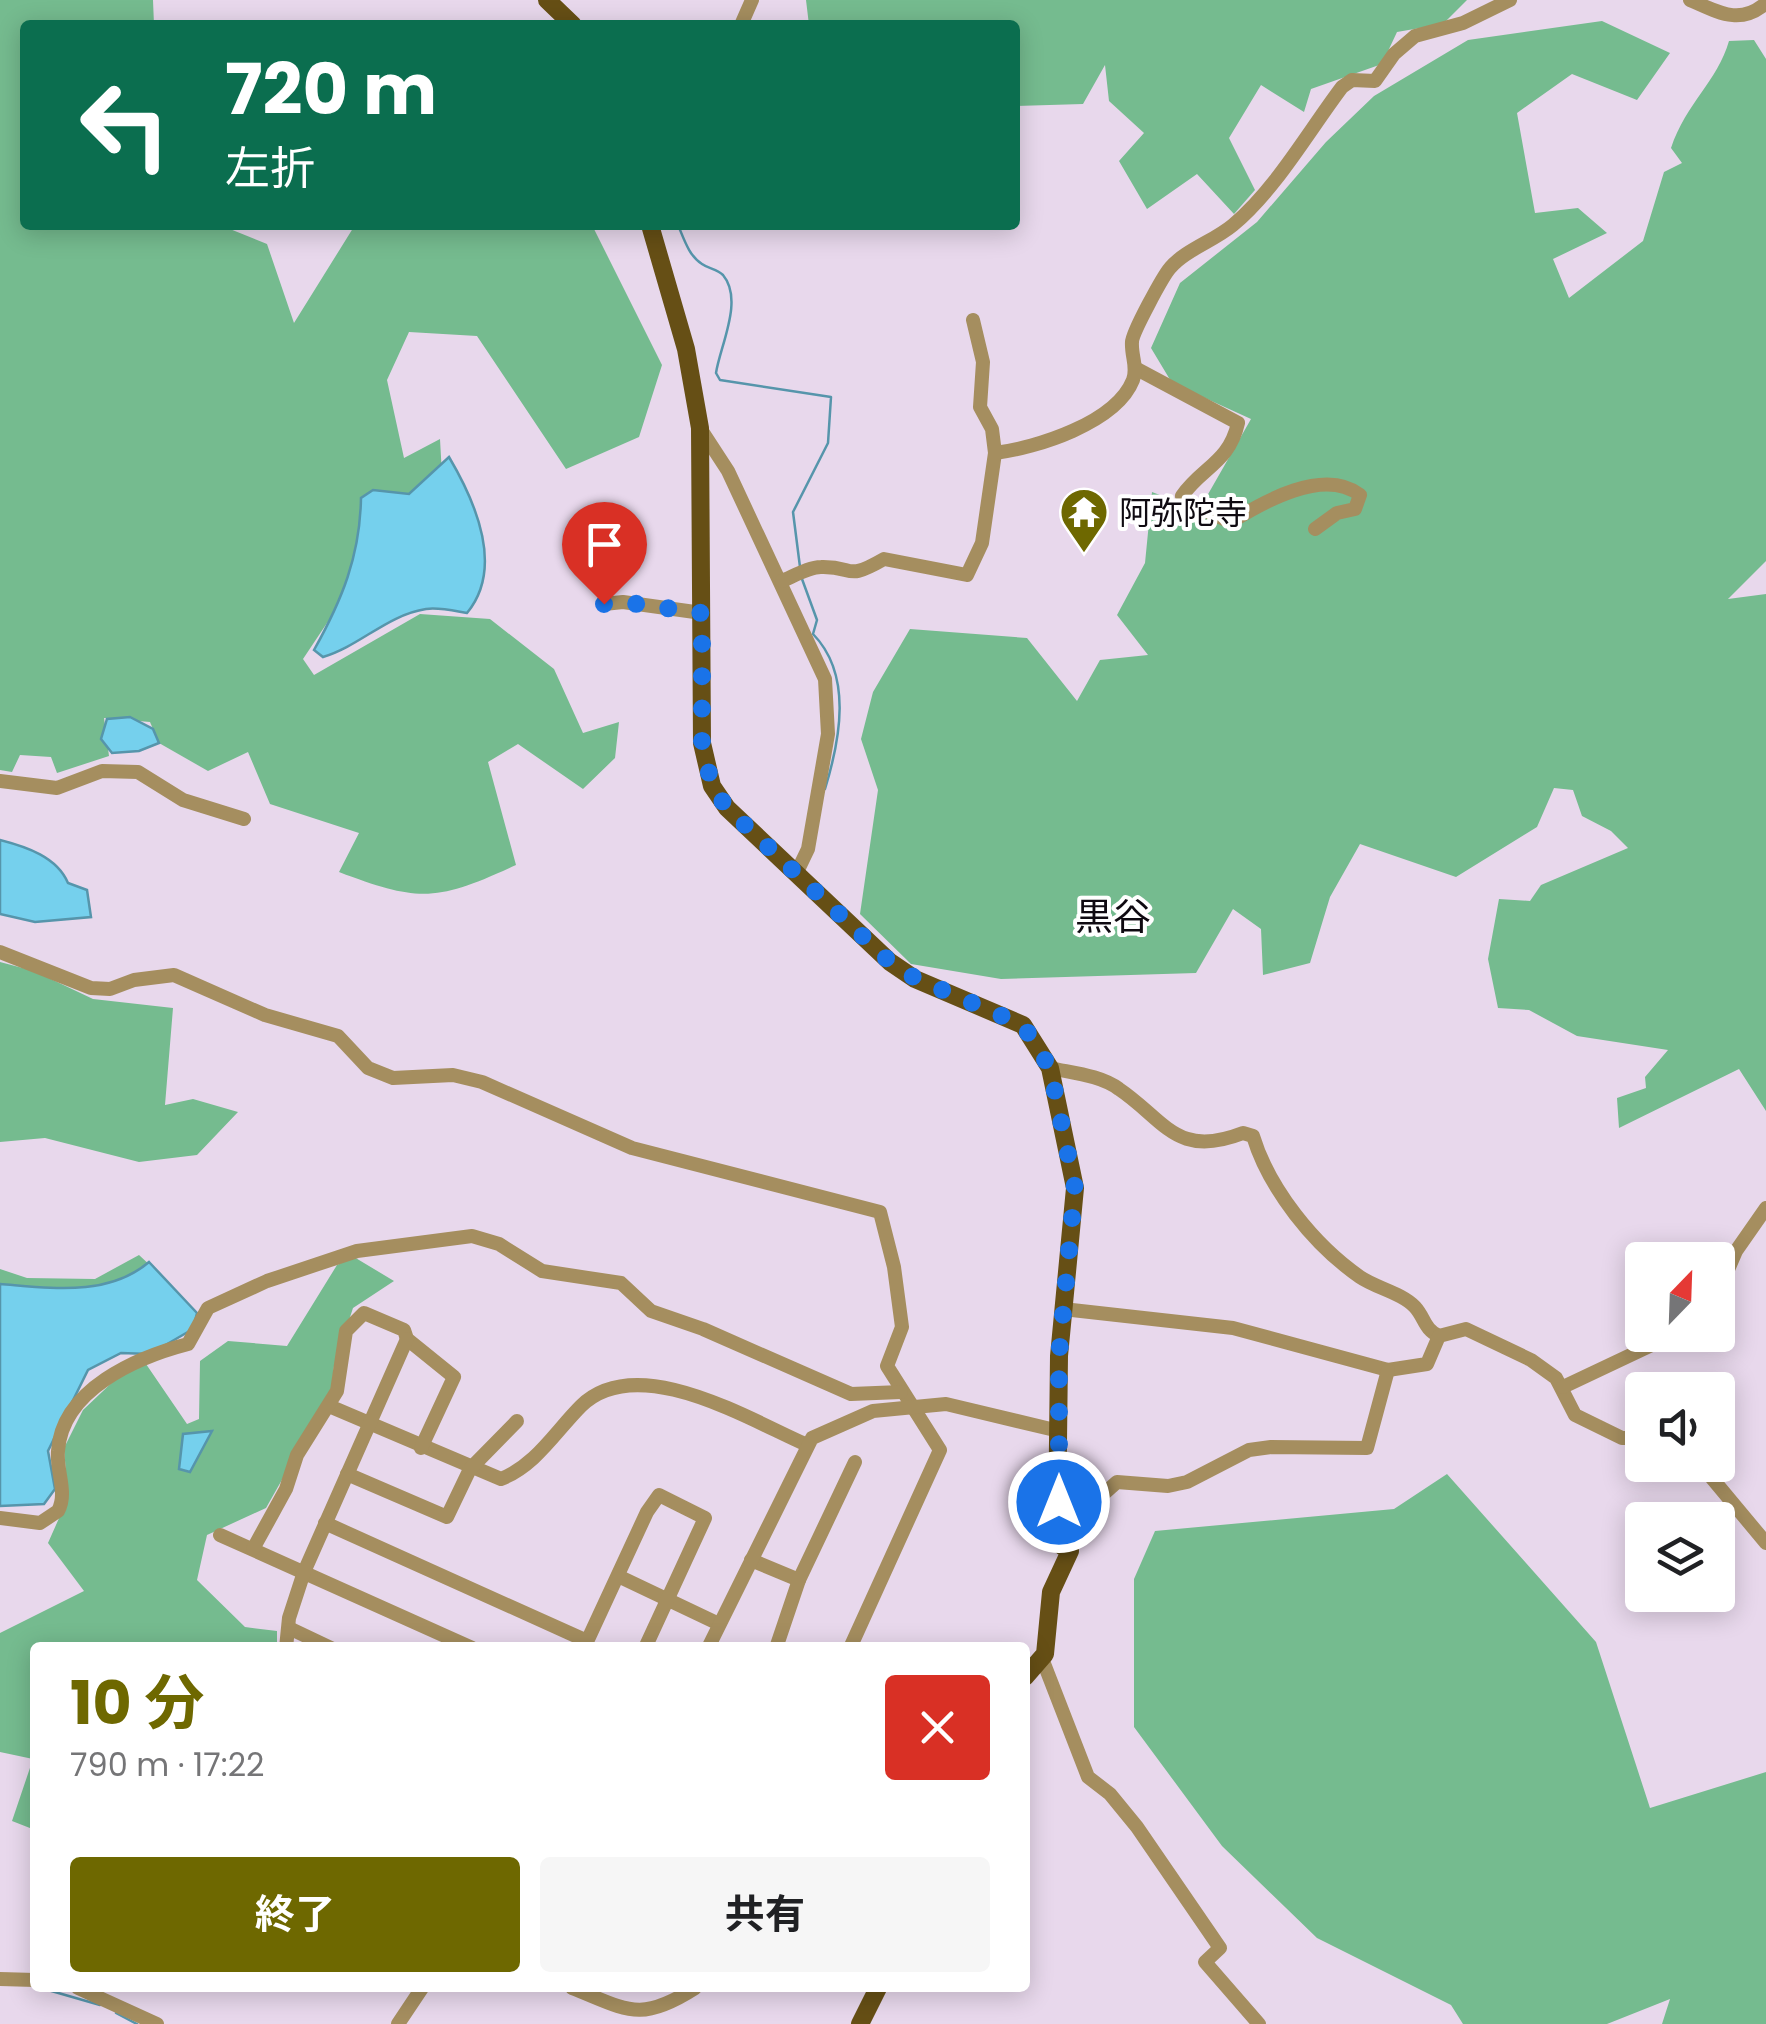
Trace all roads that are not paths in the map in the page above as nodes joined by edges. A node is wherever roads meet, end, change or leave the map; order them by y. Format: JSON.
{"nodes":[{"id":1,"x":546,"y":0,"type":"edge"},
{"id":2,"x":1510,"y":0,"type":"edge"},
{"id":3,"x":1690,"y":0,"type":"edge"},
{"id":4,"x":1766,"y":3,"type":"edge"},
{"id":5,"x":568,"y":20,"type":"edge"},
{"id":6,"x":651,"y":230,"type":"edge"},
{"id":7,"x":972,"y":320,"type":"dead end"},
{"id":8,"x":1135,"y":368,"type":"junction"},
{"id":9,"x":700,"y":428,"type":"junction"},
{"id":10,"x":996,"y":453,"type":"junction"},
{"id":11,"x":1316,"y":529,"type":"dead end"},
{"id":12,"x":782,"y":580,"type":"junction"},
{"id":13,"x":604,"y":604,"type":"dead end"},
{"id":14,"x":702,"y":613,"type":"junction"},
{"id":15,"x":0,"y":781,"type":"edge"},
{"id":16,"x":244,"y":819,"type":"dead end"},
{"id":17,"x":796,"y":874,"type":"junction"},
{"id":18,"x":0,"y":952,"type":"edge"},
{"id":19,"x":1050,"y":1068,"type":"junction"},
{"id":20,"x":1766,"y":1208,"type":"edge"},
{"id":21,"x":1735,"y":1254,"type":"edge"},
{"id":22,"x":1063,"y":1310,"type":"junction"},
{"id":23,"x":1440,"y":1336,"type":"junction"},
{"id":24,"x":408,"y":1339,"type":"junction"},
{"id":25,"x":1637,"y":1352,"type":"edge"},
{"id":26,"x":1388,"y":1370,"type":"junction"},
{"id":27,"x":1563,"y":1387,"type":"junction"},
{"id":28,"x":901,"y":1392,"type":"junction"},
{"id":29,"x":329,"y":1406,"type":"junction"},
{"id":30,"x":915,"y":1408,"type":"junction"},
{"id":31,"x":517,"y":1420,"type":"dead end"},
{"id":32,"x":369,"y":1424,"type":"junction"},
{"id":33,"x":1059,"y":1431,"type":"junction"},
{"id":34,"x":1625,"y":1438,"type":"edge"},
{"id":35,"x":806,"y":1444,"type":"junction"},
{"id":36,"x":421,"y":1448,"type":"junction"},
{"id":37,"x":855,"y":1462,"type":"dead end"},
{"id":38,"x":470,"y":1469,"type":"junction"},
{"id":39,"x":347,"y":1474,"type":"junction"},
{"id":40,"x":1715,"y":1482,"type":"edge"},
{"id":41,"x":0,"y":1518,"type":"edge"},
{"id":42,"x":325,"y":1524,"type":"junction"},
{"id":43,"x":220,"y":1535,"type":"dead end"},
{"id":44,"x":1766,"y":1543,"type":"edge"},
{"id":45,"x":253,"y":1550,"type":"junction"},
{"id":46,"x":1070,"y":1550,"type":"junction"},
{"id":47,"x":751,"y":1560,"type":"junction"},
{"id":48,"x":304,"y":1572,"type":"junction"},
{"id":49,"x":618,"y":1576,"type":"junction"},
{"id":50,"x":799,"y":1580,"type":"junction"},
{"id":51,"x":668,"y":1600,"type":"junction"},
{"id":52,"x":719,"y":1624,"type":"junction"},
{"id":53,"x":291,"y":1630,"type":"junction"},
{"id":54,"x":288,"y":1642,"type":"edge"},
{"id":55,"x":318,"y":1642,"type":"edge"},
{"id":56,"x":459,"y":1642,"type":"edge"},
{"id":57,"x":582,"y":1642,"type":"edge"},
{"id":58,"x":587,"y":1642,"type":"edge"},
{"id":59,"x":648,"y":1642,"type":"edge"},
{"id":60,"x":711,"y":1642,"type":"edge"},
{"id":61,"x":778,"y":1642,"type":"edge"},
{"id":62,"x":853,"y":1642,"type":"edge"},
{"id":63,"x":1043,"y":1661,"type":"junction"},
{"id":64,"x":1030,"y":1673,"type":"edge"},
{"id":65,"x":0,"y":1979,"type":"edge"},
{"id":66,"x":30,"y":1980,"type":"edge"},
{"id":67,"x":87,"y":1992,"type":"edge"},
{"id":68,"x":419,"y":1992,"type":"edge"},
{"id":69,"x":580,"y":1992,"type":"edge"},
{"id":70,"x":689,"y":1992,"type":"edge"},
{"id":71,"x":876,"y":1992,"type":"edge"},
{"id":72,"x":156,"y":2024,"type":"edge"},
{"id":73,"x":398,"y":2024,"type":"edge"},
{"id":74,"x":860,"y":2024,"type":"edge"},
{"id":75,"x":1259,"y":2024,"type":"edge"}],
"edges":[{"from":1,"to":5,"type":"main road"},
{"from":2,"to":8,"type":"street"},
{"from":3,"to":4,"type":"street"},
{"from":6,"to":9,"type":"main road"},
{"from":7,"to":10,"type":"street"},
{"from":8,"to":10,"type":"street"},
{"from":8,"to":11,"type":"street"},
{"from":9,"to":12,"type":"street"},
{"from":9,"to":14,"type":"main road"},
{"from":10,"to":12,"type":"street"},
{"from":12,"to":17,"type":"street"},
{"from":13,"to":14,"type":"street"},
{"from":14,"to":17,"type":"main road"},
{"from":15,"to":16,"type":"street"},
{"from":17,"to":19,"type":"main road"},
{"from":18,"to":28,"type":"street"},
{"from":19,"to":22,"type":"main road"},
{"from":19,"to":23,"type":"street"},
{"from":20,"to":21,"type":"street"},
{"from":22,"to":26,"type":"street"},
{"from":22,"to":33,"type":"main road"},
{"from":23,"to":26,"type":"street"},
{"from":23,"to":27,"type":"street"},
{"from":24,"to":29,"type":"street"},
{"from":24,"to":32,"type":"street"},
{"from":24,"to":36,"type":"street"},
{"from":25,"to":27,"type":"street"},
{"from":26,"to":46,"type":"street"},
{"from":27,"to":34,"type":"street"},
{"from":28,"to":30,"type":"street"},
{"from":28,"to":41,"type":"street"},
{"from":29,"to":32,"type":"street"},
{"from":29,"to":45,"type":"street"},
{"from":30,"to":33,"type":"street"},
{"from":30,"to":35,"type":"street"},
{"from":30,"to":62,"type":"street"},
{"from":31,"to":38,"type":"street"},
{"from":32,"to":36,"type":"street"},
{"from":32,"to":39,"type":"street"},
{"from":33,"to":46,"type":"main road"},
{"from":35,"to":38,"type":"street"},
{"from":35,"to":47,"type":"street"},
{"from":36,"to":38,"type":"street"},
{"from":37,"to":50,"type":"street"},
{"from":38,"to":39,"type":"street"},
{"from":39,"to":42,"type":"street"},
{"from":40,"to":44,"type":"street"},
{"from":42,"to":48,"type":"street"},
{"from":42,"to":57,"type":"street"},
{"from":43,"to":45,"type":"street"},
{"from":45,"to":48,"type":"street"},
{"from":46,"to":63,"type":"main road"},
{"from":47,"to":50,"type":"street"},
{"from":47,"to":52,"type":"street"},
{"from":48,"to":53,"type":"street"},
{"from":48,"to":56,"type":"street"},
{"from":49,"to":51,"type":"street"},
{"from":49,"to":51,"type":"street"},
{"from":49,"to":58,"type":"street"},
{"from":50,"to":61,"type":"street"},
{"from":51,"to":52,"type":"street"},
{"from":51,"to":59,"type":"street"},
{"from":52,"to":60,"type":"street"},
{"from":53,"to":54,"type":"street"},
{"from":53,"to":55,"type":"street"},
{"from":63,"to":64,"type":"main road"},
{"from":63,"to":75,"type":"street"},
{"from":65,"to":66,"type":"street"},
{"from":67,"to":72,"type":"street"},
{"from":68,"to":73,"type":"street"},
{"from":69,"to":70,"type":"street"},
{"from":71,"to":74,"type":"main road"}]}
